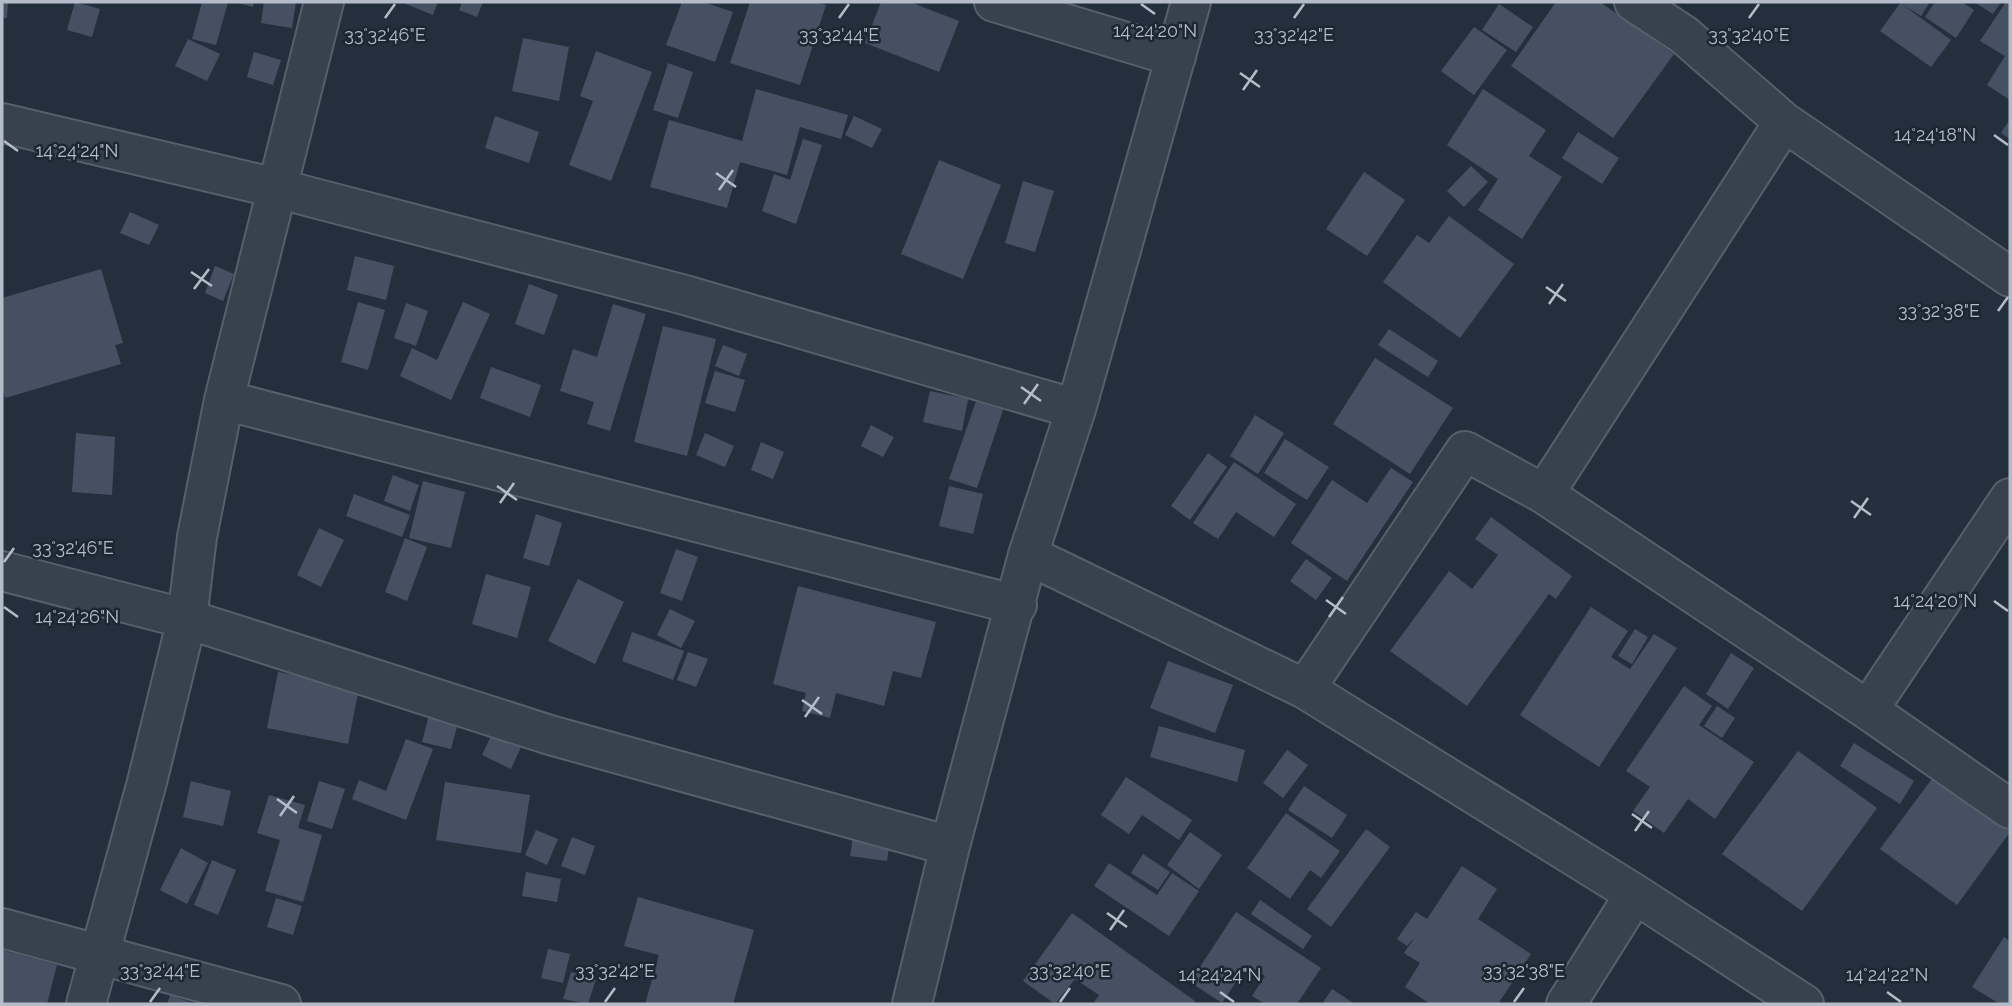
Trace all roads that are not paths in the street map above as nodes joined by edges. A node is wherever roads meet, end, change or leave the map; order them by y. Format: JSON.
{"nodes":[{"id":1,"x":324,"y":2,"type":"edge"},
{"id":2,"x":994,"y":2,"type":"edge"},
{"id":3,"x":1191,"y":2,"type":"edge"},
{"id":4,"x":1634,"y":2,"type":"edge"},
{"id":5,"x":1176,"y":57,"type":"junction"},
{"id":6,"x":1784,"y":122,"type":"junction"},
{"id":7,"x":2,"y":123,"type":"edge"},
{"id":8,"x":276,"y":188,"type":"junction"},
{"id":9,"x":2010,"y":277,"type":"edge"},
{"id":10,"x":225,"y":400,"type":"junction"},
{"id":11,"x":1076,"y":410,"type":"junction"},
{"id":12,"x":1544,"y":494,"type":"junction"},
{"id":13,"x":2010,"y":498,"type":"edge"},
{"id":14,"x":1028,"y":555,"type":"junction"},
{"id":15,"x":2,"y":571,"type":"edge"},
{"id":16,"x":1017,"y":605,"type":"junction"},
{"id":17,"x":187,"y":619,"type":"junction"},
{"id":18,"x":1305,"y":689,"type":"junction"},
{"id":19,"x":1868,"y":709,"type":"junction"},
{"id":20,"x":2010,"y":809,"type":"edge"},
{"id":21,"x":950,"y":846,"type":"junction"},
{"id":22,"x":1634,"y":894,"type":"junction"},
{"id":23,"x":2,"y":928,"type":"edge"},
{"id":24,"x":99,"y":955,"type":"junction"},
{"id":25,"x":86,"y":1004,"type":"edge"},
{"id":26,"x":281,"y":1004,"type":"edge"},
{"id":27,"x":912,"y":1004,"type":"edge"},
{"id":28,"x":1566,"y":1004,"type":"edge"},
{"id":29,"x":1804,"y":1004,"type":"edge"}],
"edges":[{"from":1,"to":8,"type":"street"},
{"from":2,"to":5,"type":"street"},
{"from":3,"to":5,"type":"street"},
{"from":4,"to":6,"type":"street"},
{"from":5,"to":11,"type":"street"},
{"from":6,"to":9,"type":"street"},
{"from":6,"to":12,"type":"street"},
{"from":7,"to":8,"type":"street"},
{"from":8,"to":10,"type":"street"},
{"from":8,"to":11,"type":"street"},
{"from":10,"to":16,"type":"street"},
{"from":10,"to":17,"type":"street"},
{"from":11,"to":14,"type":"street"},
{"from":12,"to":18,"type":"street"},
{"from":12,"to":19,"type":"street"},
{"from":13,"to":19,"type":"street"},
{"from":14,"to":16,"type":"street"},
{"from":14,"to":18,"type":"street"},
{"from":15,"to":17,"type":"street"},
{"from":16,"to":21,"type":"street"},
{"from":17,"to":21,"type":"street"},
{"from":17,"to":24,"type":"street"},
{"from":18,"to":22,"type":"street"},
{"from":19,"to":20,"type":"street"},
{"from":21,"to":27,"type":"street"},
{"from":22,"to":28,"type":"street"},
{"from":22,"to":29,"type":"street"},
{"from":23,"to":24,"type":"street"},
{"from":24,"to":25,"type":"street"},
{"from":24,"to":26,"type":"street"}]}
